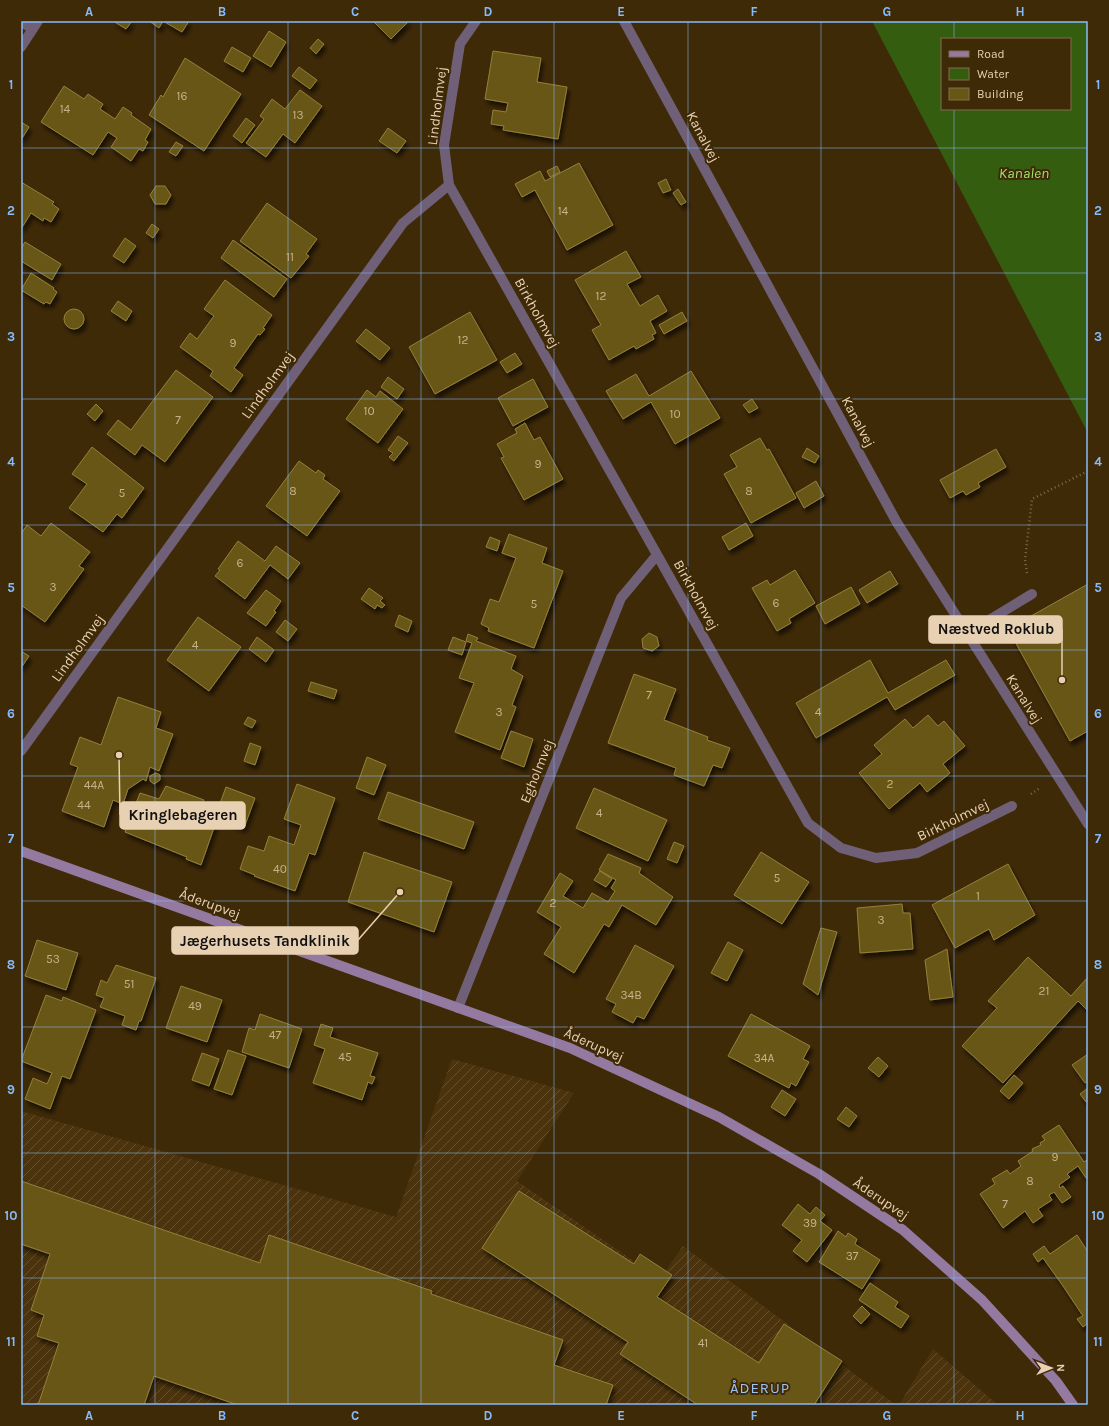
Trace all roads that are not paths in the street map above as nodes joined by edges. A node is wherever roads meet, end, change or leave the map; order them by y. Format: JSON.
{"nodes":[{"id":1,"x":476,"y":21,"type":"edge"},
{"id":2,"x":624,"y":21,"type":"edge"},
{"id":3,"x":21,"y":22,"type":"edge"},
{"id":4,"x":35,"y":25,"type":"edge"},
{"id":5,"x":21,"y":48,"type":"edge"},
{"id":6,"x":449,"y":185,"type":"junction"},
{"id":7,"x":658,"y":555,"type":"junction"},
{"id":8,"x":1032,"y":594,"type":"road end"},
{"id":9,"x":966,"y":634,"type":"junction"},
{"id":10,"x":21,"y":751,"type":"edge"},
{"id":11,"x":1012,"y":806,"type":"road end"},
{"id":12,"x":1088,"y":824,"type":"edge"},
{"id":13,"x":21,"y":851,"type":"edge"},
{"id":14,"x":458,"y":1008,"type":"junction"},
{"id":15,"x":1073,"y":1405,"type":"edge"}],
"edges":[{"from":1,"to":6,"type":"street","name":"Lindholmvej"},
{"from":2,"to":9,"type":"street","name":"Kanalvej"},
{"from":3,"to":4,"type":"street"},
{"from":4,"to":5,"type":"street"},
{"from":6,"to":7,"type":"street","name":"Birkholmvej"},
{"from":6,"to":10,"type":"street","name":"Lindholmvej"},
{"from":7,"to":11,"type":"street","name":"Birkholmvej"},
{"from":7,"to":14,"type":"street","name":"Egholmvej"},
{"from":8,"to":9,"type":"street"},
{"from":9,"to":12,"type":"street","name":"Kanalvej"},
{"from":13,"to":14,"type":"street","name":"Åderupvej"},
{"from":14,"to":15,"type":"street","name":"Åderupvej"}]}
